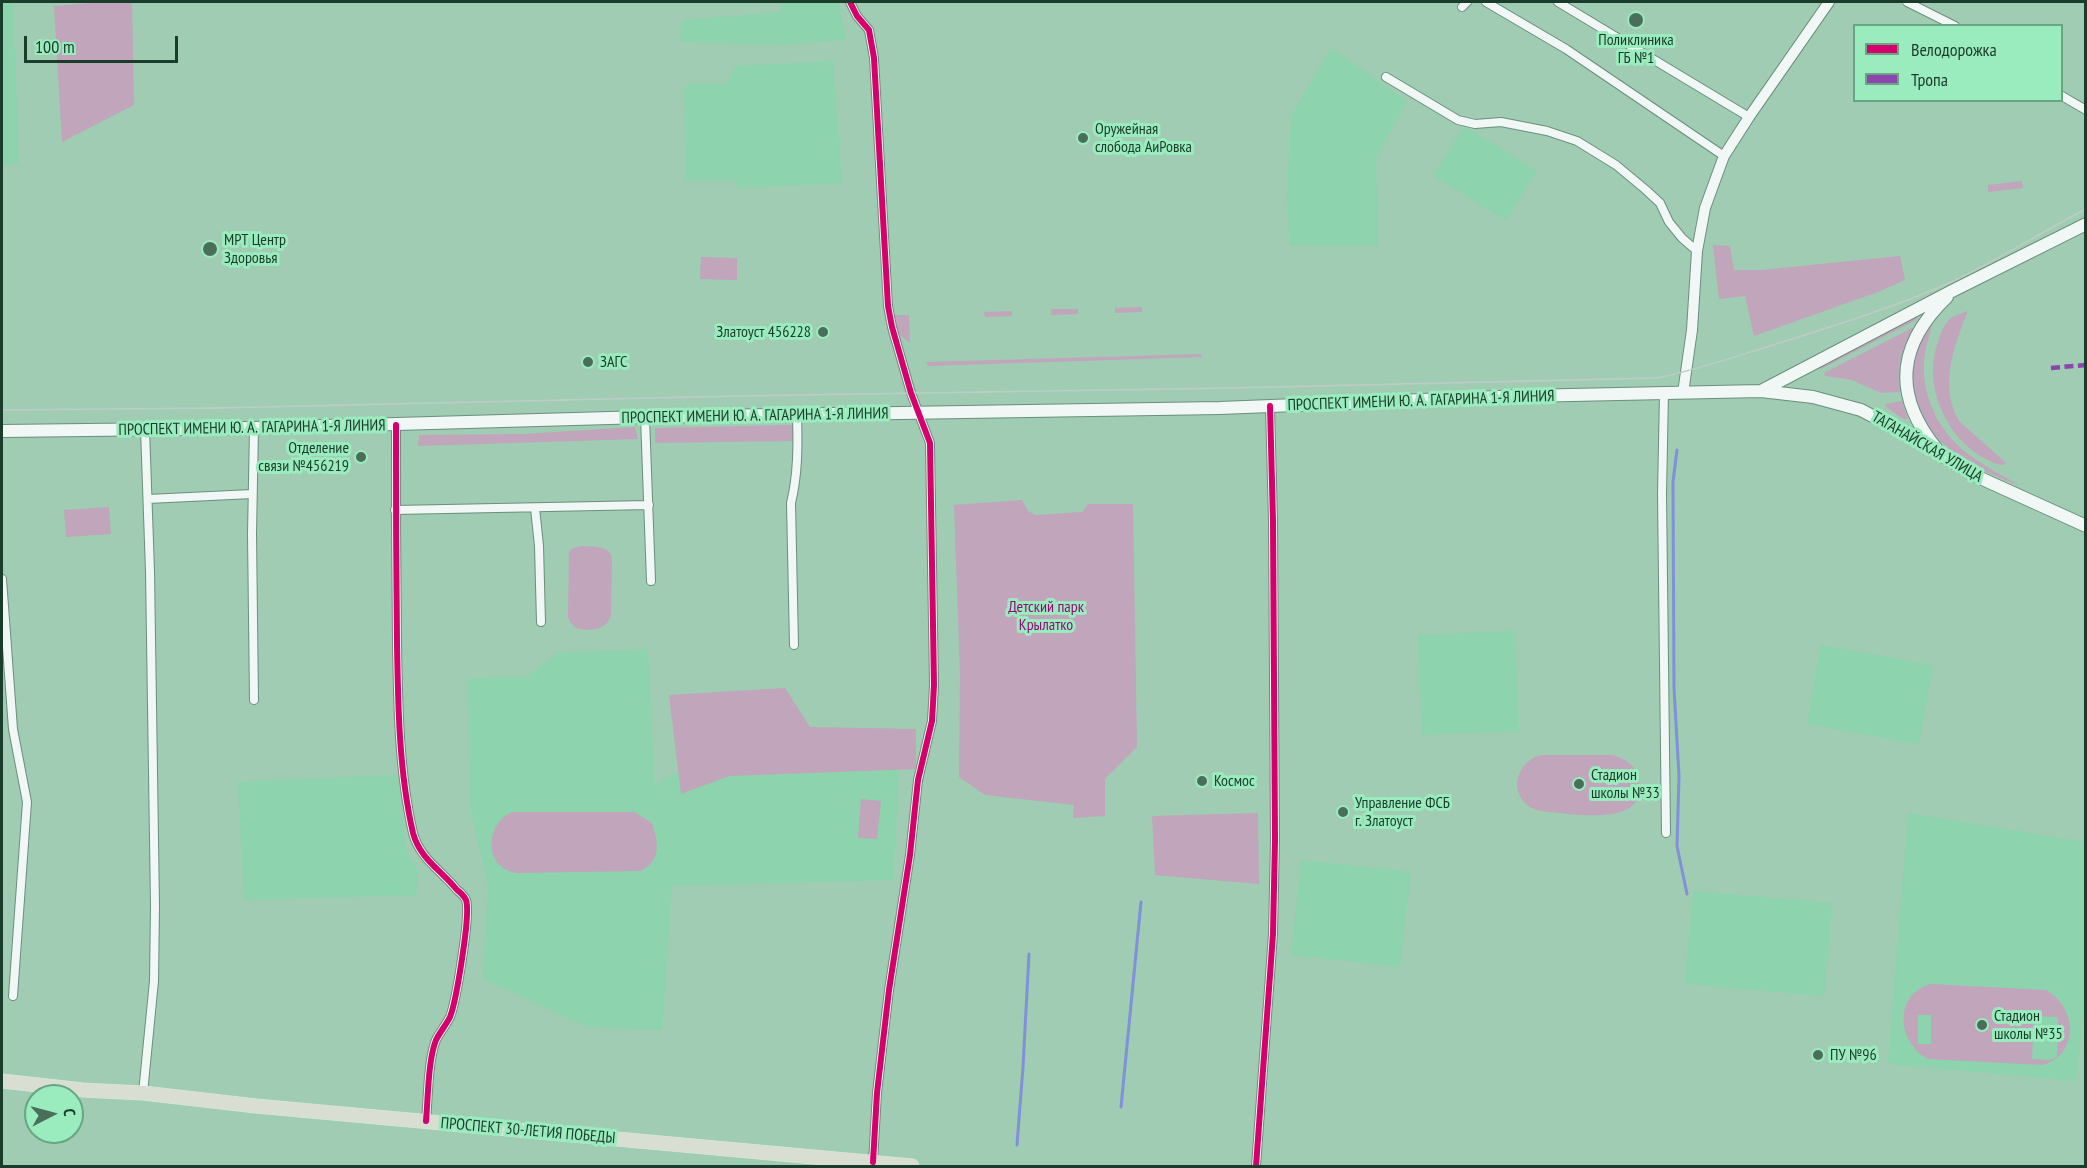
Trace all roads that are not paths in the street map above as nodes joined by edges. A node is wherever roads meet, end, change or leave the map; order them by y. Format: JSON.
{"nodes":[{"id":1,"x":850,"y":2,"type":"edge"},
{"id":2,"x":1486,"y":2,"type":"edge"},
{"id":3,"x":1558,"y":2,"type":"edge"},
{"id":4,"x":1829,"y":2,"type":"edge"},
{"id":5,"x":1907,"y":2,"type":"edge"},
{"id":6,"x":1951,"y":24,"type":"edge"},
{"id":7,"x":1386,"y":76,"type":"dead end"},
{"id":8,"x":2063,"y":97,"type":"edge"},
{"id":9,"x":2085,"y":110,"type":"edge"},
{"id":10,"x":1749,"y":117,"type":"junction"},
{"id":11,"x":1724,"y":156,"type":"junction"},
{"id":12,"x":2085,"y":224,"type":"edge"},
{"id":13,"x":1697,"y":251,"type":"junction"},
{"id":14,"x":1954,"y":290,"type":"junction"},
{"id":15,"x":1761,"y":391,"type":"junction"},
{"id":16,"x":1664,"y":393,"type":"junction"},
{"id":17,"x":1683,"y":393,"type":"junction"},
{"id":18,"x":1270,"y":406,"type":"junction"},
{"id":19,"x":920,"y":414,"type":"junction"},
{"id":20,"x":797,"y":416,"type":"junction"},
{"id":21,"x":645,"y":417,"type":"junction"},
{"id":22,"x":396,"y":425,"type":"junction"},
{"id":23,"x":254,"y":428,"type":"junction"},
{"id":24,"x":145,"y":429,"type":"junction"},
{"id":25,"x":2,"y":431,"type":"edge"},
{"id":26,"x":1941,"y":455,"type":"junction"},
{"id":27,"x":252,"y":494,"type":"junction"},
{"id":28,"x":148,"y":498,"type":"junction"},
{"id":29,"x":650,"y":505,"type":"junction"},
{"id":30,"x":535,"y":508,"type":"junction"},
{"id":31,"x":395,"y":510,"type":"junction"},
{"id":32,"x":2085,"y":526,"type":"edge"},
{"id":33,"x":2,"y":579,"type":"edge"},
{"id":34,"x":651,"y":581,"type":"dead end"},
{"id":35,"x":541,"y":622,"type":"dead end"},
{"id":36,"x":794,"y":645,"type":"dead end"},
{"id":37,"x":254,"y":700,"type":"dead end"},
{"id":38,"x":1666,"y":833,"type":"dead end"},
{"id":39,"x":14,"y":996,"type":"dead end"},
{"id":40,"x":2,"y":1081,"type":"edge"},
{"id":41,"x":143,"y":1093,"type":"junction"},
{"id":42,"x":426,"y":1121,"type":"junction"},
{"id":43,"x":873,"y":1162,"type":"junction"},
{"id":44,"x":912,"y":1167,"type":"edge"},
{"id":45,"x":1256,"y":1167,"type":"edge"}],
"edges":[{"from":1,"to":19,"type":"street"},
{"from":2,"to":11,"type":"street"},
{"from":3,"to":10,"type":"street"},
{"from":4,"to":10,"type":"street"},
{"from":5,"to":6,"type":"street"},
{"from":7,"to":13,"type":"street"},
{"from":8,"to":9,"type":"street"},
{"from":10,"to":11,"type":"street"},
{"from":11,"to":13,"type":"street"},
{"from":12,"to":14,"type":"main road"},
{"from":13,"to":17,"type":"street"},
{"from":14,"to":15,"type":"main road"},
{"from":14,"to":26,"type":"main road"},
{"from":15,"to":17,"type":"main road","name":"ПРОСПЕКТ ИМЕНИ Ю. А. ГАГАРИНА 1-Я ЛИНИЯ"},
{"from":15,"to":26,"type":"main road","name":"ТАГАНАЙСКАЯ УЛИЦА"},
{"from":16,"to":17,"type":"main road","name":"ПРОСПЕКТ ИМЕНИ Ю. А. ГАГАРИНА 1-Я ЛИНИЯ"},
{"from":16,"to":18,"type":"main road","name":"ПРОСПЕКТ ИМЕНИ Ю. А. ГАГАРИНА 1-Я ЛИНИЯ"},
{"from":16,"to":38,"type":"street"},
{"from":18,"to":19,"type":"main road","name":"ПРОСПЕКТ ИМЕНИ Ю. А. ГАГАРИНА 1-Я ЛИНИЯ"},
{"from":18,"to":45,"type":"street"},
{"from":19,"to":20,"type":"main road","name":"ПРОСПЕКТ ИМЕНИ Ю. А. ГАГАРИНА 1-Я ЛИНИЯ"},
{"from":19,"to":43,"type":"street"},
{"from":20,"to":21,"type":"main road","name":"ПРОСПЕКТ ИМЕНИ Ю. А. ГАГАРИНА 1-Я ЛИНИЯ"},
{"from":20,"to":36,"type":"street"},
{"from":21,"to":22,"type":"main road","name":"ПРОСПЕКТ ИМЕНИ Ю. А. ГАГАРИНА 1-Я ЛИНИЯ"},
{"from":21,"to":29,"type":"street"},
{"from":22,"to":23,"type":"main road","name":"ПРОСПЕКТ ИМЕНИ Ю. А. ГАГАРИНА 1-Я ЛИНИЯ"},
{"from":22,"to":31,"type":"street"},
{"from":23,"to":24,"type":"main road","name":"ПРОСПЕКТ ИМЕНИ Ю. А. ГАГАРИНА 1-Я ЛИНИЯ"},
{"from":23,"to":27,"type":"street"},
{"from":24,"to":25,"type":"main road","name":"ПРОСПЕКТ ИМЕНИ Ю. А. ГАГАРИНА 1-Я ЛИНИЯ"},
{"from":24,"to":28,"type":"street"},
{"from":26,"to":32,"type":"main road","name":"ТАГАНАЙСКАЯ УЛИЦА"},
{"from":27,"to":28,"type":"street"},
{"from":27,"to":37,"type":"street"},
{"from":28,"to":41,"type":"street"},
{"from":29,"to":30,"type":"street"},
{"from":29,"to":34,"type":"street"},
{"from":30,"to":31,"type":"street"},
{"from":30,"to":35,"type":"street"},
{"from":31,"to":42,"type":"street"},
{"from":33,"to":39,"type":"street"},
{"from":40,"to":41,"type":"main road","name":"ПРОСПЕКТ 30-ЛЕТИЯ ПОБЕДЫ"},
{"from":41,"to":42,"type":"main road","name":"ПРОСПЕКТ 30-ЛЕТИЯ ПОБЕДЫ"},
{"from":42,"to":43,"type":"main road","name":"ПРОСПЕКТ 30-ЛЕТИЯ ПОБЕДЫ"},
{"from":43,"to":44,"type":"main road","name":"ПРОСПЕКТ 30-ЛЕТИЯ ПОБЕДЫ"}]}
